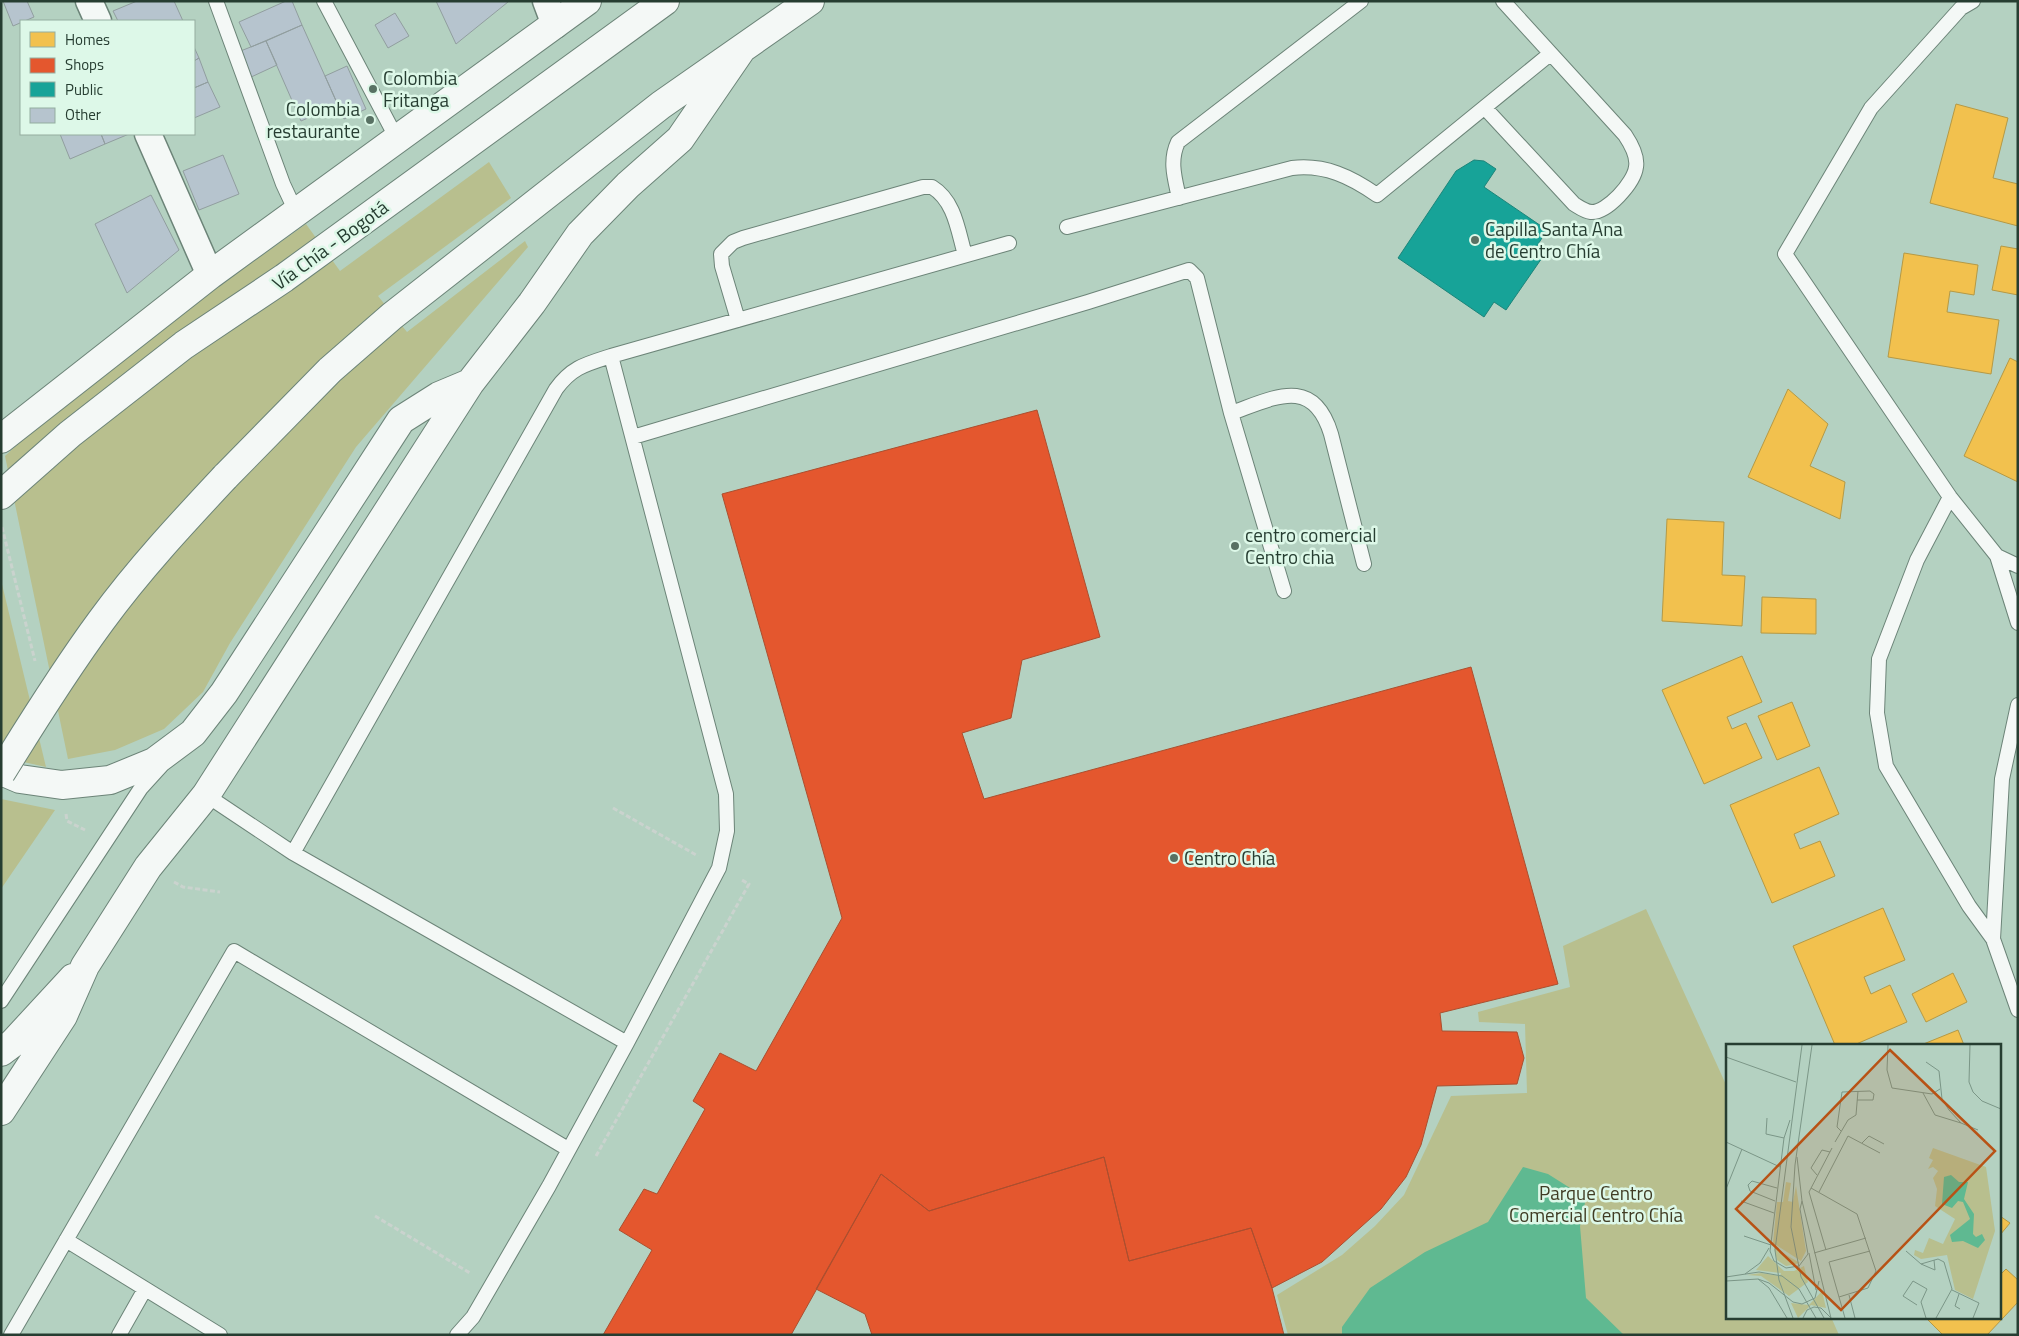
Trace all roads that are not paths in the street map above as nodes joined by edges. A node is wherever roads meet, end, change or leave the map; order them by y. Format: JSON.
{"nodes":[{"id":1,"x":90,"y":1,"type":"edge"},
{"id":2,"x":216,"y":1,"type":"edge"},
{"id":3,"x":324,"y":1,"type":"edge"},
{"id":4,"x":587,"y":1,"type":"edge"},
{"id":5,"x":665,"y":1,"type":"edge"},
{"id":6,"x":810,"y":1,"type":"edge"},
{"id":7,"x":1361,"y":1,"type":"edge"},
{"id":8,"x":1503,"y":1,"type":"edge"},
{"id":9,"x":1973,"y":1,"type":"edge"},
{"id":10,"x":551,"y":13,"type":"edge"},
{"id":11,"x":98,"y":20,"type":"edge"},
{"id":12,"x":741,"y":50,"type":"junction"},
{"id":13,"x":1550,"y":54,"type":"junction"},
{"id":14,"x":1485,"y":108,"type":"junction"},
{"id":15,"x":148,"y":135,"type":"edge"},
{"id":16,"x":397,"y":139,"type":"junction"},
{"id":17,"x":1179,"y":198,"type":"junction"},
{"id":18,"x":296,"y":212,"type":"junction"},
{"id":19,"x":1067,"y":227,"type":"dead end"},
{"id":20,"x":1009,"y":243,"type":"dead end"},
{"id":21,"x":965,"y":255,"type":"junction"},
{"id":22,"x":210,"y":275,"type":"junction"},
{"id":23,"x":738,"y":320,"type":"junction"},
{"id":24,"x":611,"y":356,"type":"junction"},
{"id":25,"x":470,"y":383,"type":"junction"},
{"id":26,"x":1231,"y":413,"type":"junction"},
{"id":27,"x":633,"y":436,"type":"junction"},
{"id":28,"x":1,"y":439,"type":"edge"},
{"id":29,"x":1,"y":495,"type":"edge"},
{"id":30,"x":1950,"y":497,"type":"junction"},
{"id":31,"x":1997,"y":556,"type":"junction"},
{"id":32,"x":1364,"y":564,"type":"dead end"},
{"id":33,"x":2018,"y":566,"type":"edge"},
{"id":34,"x":1284,"y":591,"type":"dead end"},
{"id":35,"x":2018,"y":622,"type":"edge"},
{"id":36,"x":2018,"y":705,"type":"edge"},
{"id":37,"x":193,"y":733,"type":"junction"},
{"id":38,"x":1,"y":772,"type":"edge"},
{"id":39,"x":206,"y":795,"type":"junction"},
{"id":40,"x":293,"y":853,"type":"junction"},
{"id":41,"x":1993,"y":939,"type":"junction"},
{"id":42,"x":85,"y":966,"type":"junction"},
{"id":43,"x":1,"y":1001,"type":"edge"},
{"id":44,"x":2018,"y":1010,"type":"edge"},
{"id":45,"x":627,"y":1042,"type":"junction"},
{"id":46,"x":1,"y":1052,"type":"edge"},
{"id":47,"x":1,"y":1111,"type":"edge"},
{"id":48,"x":568,"y":1149,"type":"junction"},
{"id":49,"x":66,"y":1240,"type":"junction"},
{"id":50,"x":145,"y":1289,"type":"junction"},
{"id":51,"x":11,"y":1335,"type":"edge"},
{"id":52,"x":119,"y":1335,"type":"edge"},
{"id":53,"x":220,"y":1335,"type":"edge"},
{"id":54,"x":457,"y":1335,"type":"edge"}],
"edges":[{"from":1,"to":11,"type":"street"},
{"from":2,"to":18,"type":"lane"},
{"from":3,"to":16,"type":"lane"},
{"from":4,"to":10,"type":"highway"},
{"from":5,"to":29,"type":"highway","name":"Vía Chía - Bogotá"},
{"from":6,"to":12,"type":"highway"},
{"from":7,"to":17,"type":"lane"},
{"from":8,"to":13,"type":"lane"},
{"from":9,"to":30,"type":"lane"},
{"from":10,"to":16,"type":"highway"},
{"from":12,"to":25,"type":"highway"},
{"from":12,"to":38,"type":"highway","bridge":true},
{"from":13,"to":14,"type":"lane"},
{"from":13,"to":14,"type":"lane"},
{"from":14,"to":17,"type":"lane"},
{"from":15,"to":22,"type":"street"},
{"from":16,"to":18,"type":"highway"},
{"from":17,"to":19,"type":"lane"},
{"from":18,"to":22,"type":"highway"},
{"from":20,"to":21,"type":"lane"},
{"from":21,"to":23,"type":"lane"},
{"from":21,"to":23,"type":"lane"},
{"from":22,"to":28,"type":"highway"},
{"from":23,"to":24,"type":"lane"},
{"from":24,"to":27,"type":"lane"},
{"from":24,"to":40,"type":"lane"},
{"from":25,"to":37,"type":"highway"},
{"from":25,"to":39,"type":"highway"},
{"from":26,"to":27,"type":"lane"},
{"from":26,"to":32,"type":"lane"},
{"from":26,"to":34,"type":"lane"},
{"from":27,"to":45,"type":"lane"},
{"from":30,"to":31,"type":"lane"},
{"from":30,"to":41,"type":"lane"},
{"from":31,"to":33,"type":"lane"},
{"from":31,"to":35,"type":"lane"},
{"from":36,"to":41,"type":"lane"},
{"from":37,"to":38,"type":"highway"},
{"from":37,"to":43,"type":"lane"},
{"from":39,"to":40,"type":"lane"},
{"from":39,"to":42,"type":"highway"},
{"from":40,"to":45,"type":"lane"},
{"from":41,"to":44,"type":"lane"},
{"from":42,"to":46,"type":"highway"},
{"from":42,"to":47,"type":"highway"},
{"from":45,"to":48,"type":"lane"},
{"from":48,"to":49,"type":"lane"},
{"from":48,"to":54,"type":"lane"},
{"from":49,"to":50,"type":"lane"},
{"from":49,"to":51,"type":"lane"},
{"from":50,"to":52,"type":"lane"},
{"from":50,"to":53,"type":"lane"}]}
